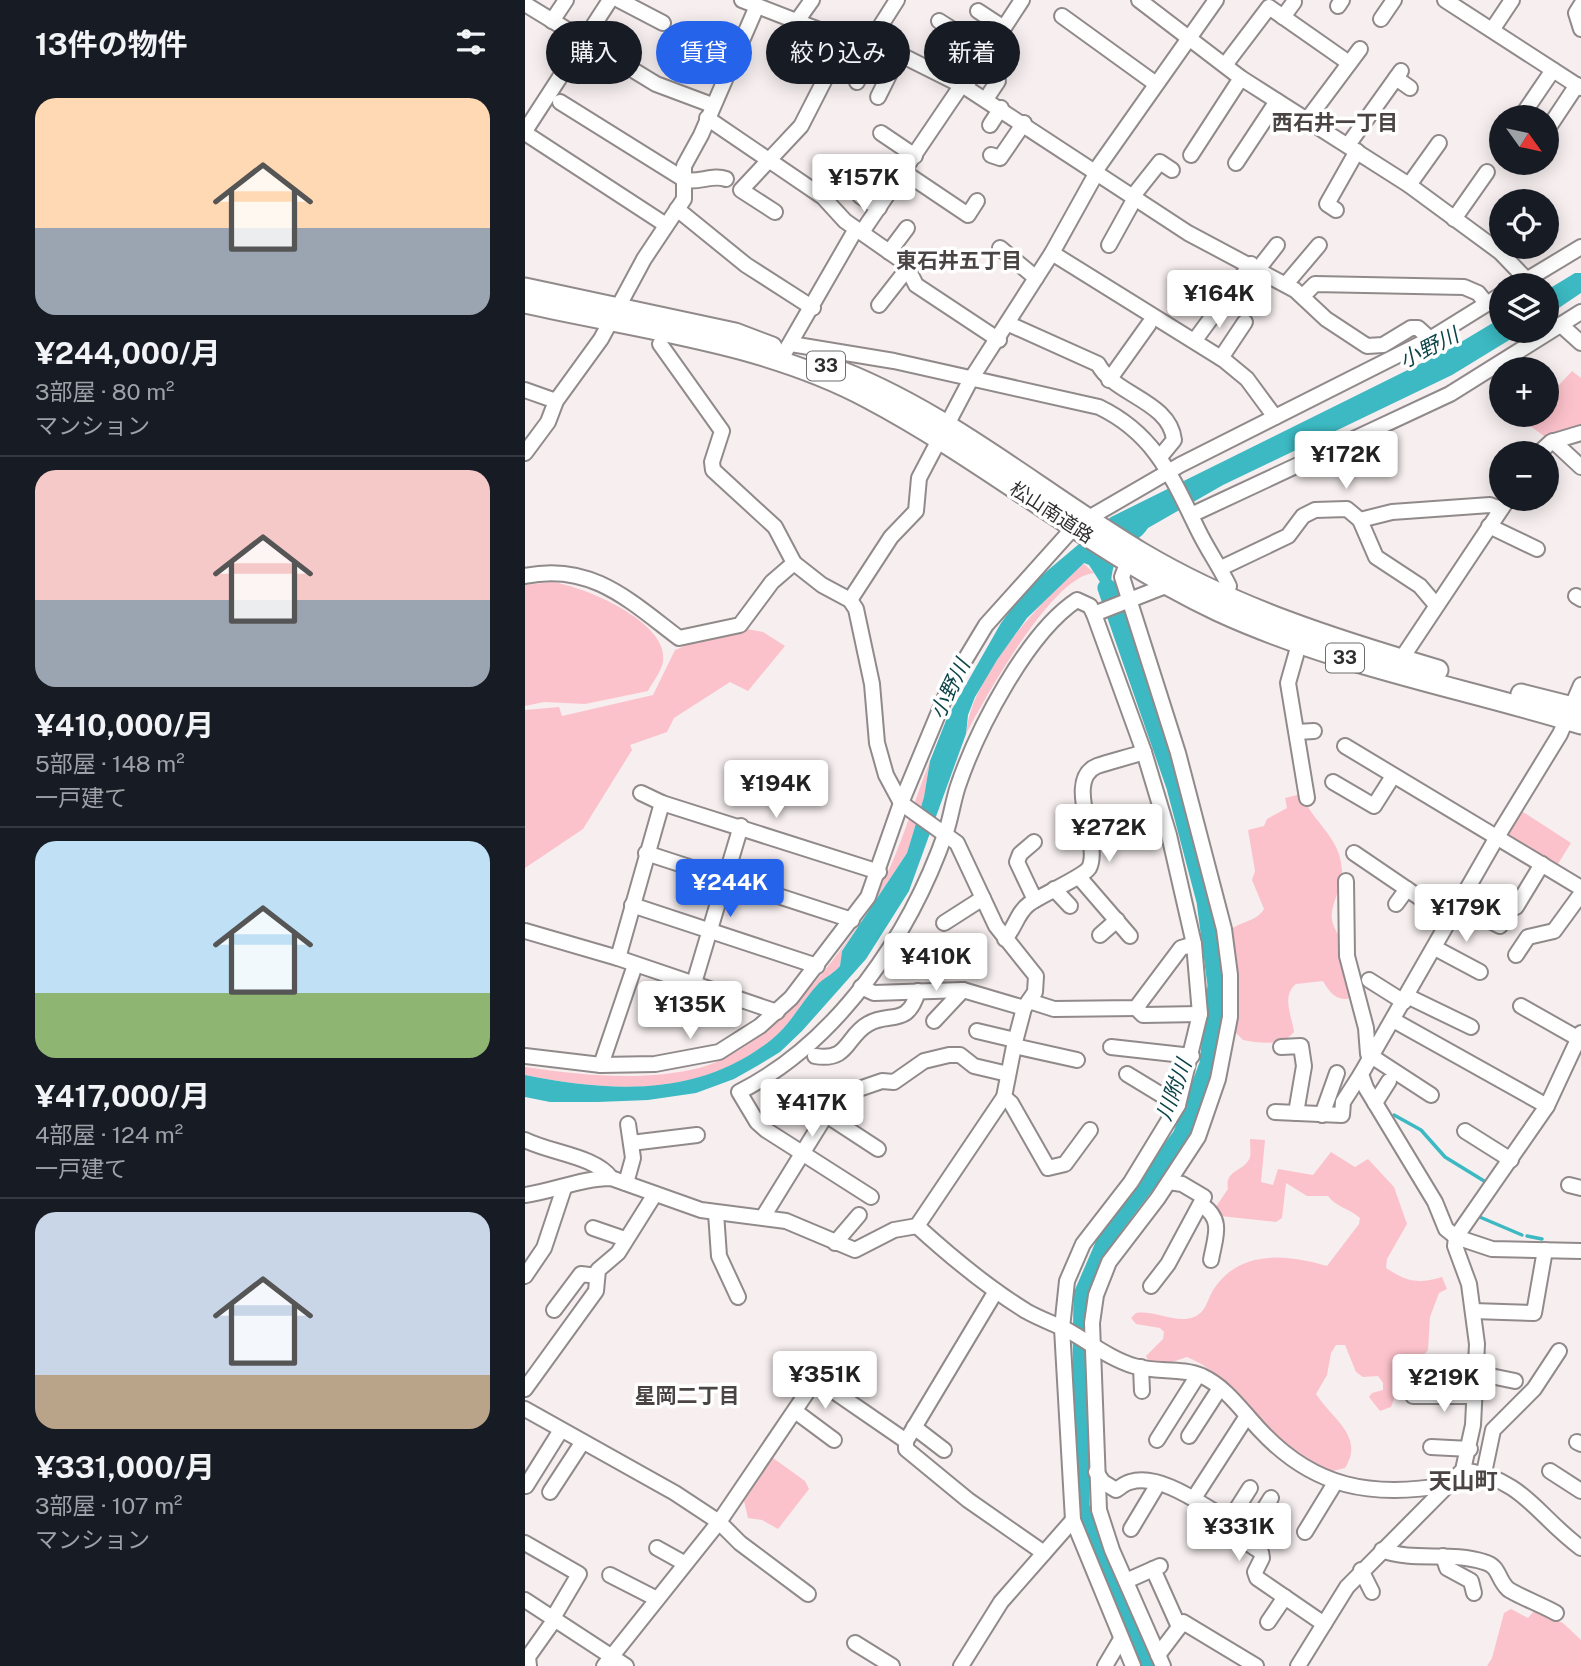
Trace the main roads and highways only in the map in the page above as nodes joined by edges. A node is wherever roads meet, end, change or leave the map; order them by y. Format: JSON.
{"nodes":[{"id":1,"x":525,"y":288,"type":"edge"},
{"id":2,"x":525,"y":303,"type":"edge"},
{"id":3,"x":616,"y":314,"type":"junction"},
{"id":4,"x":1128,"y":555,"type":"junction"},
{"id":5,"x":1224,"y":605,"type":"junction"},
{"id":6,"x":1575,"y":715,"type":"edge"}],
"edges":[{"from":1,"to":3,"type":"highway","name":"松山南道路","number":"33"},
{"from":2,"to":3,"type":"highway","name":"松山南道路","number":"33"},
{"from":3,"to":4,"type":"highway","name":"松山南道路","number":"33"},
{"from":4,"to":5,"type":"highway","name":"松山南道路","number":"33"},
{"from":4,"to":5,"type":"highway","name":"松山南道路","number":"33"},
{"from":5,"to":6,"type":"highway","name":"松山南道路","number":"33"}]}
